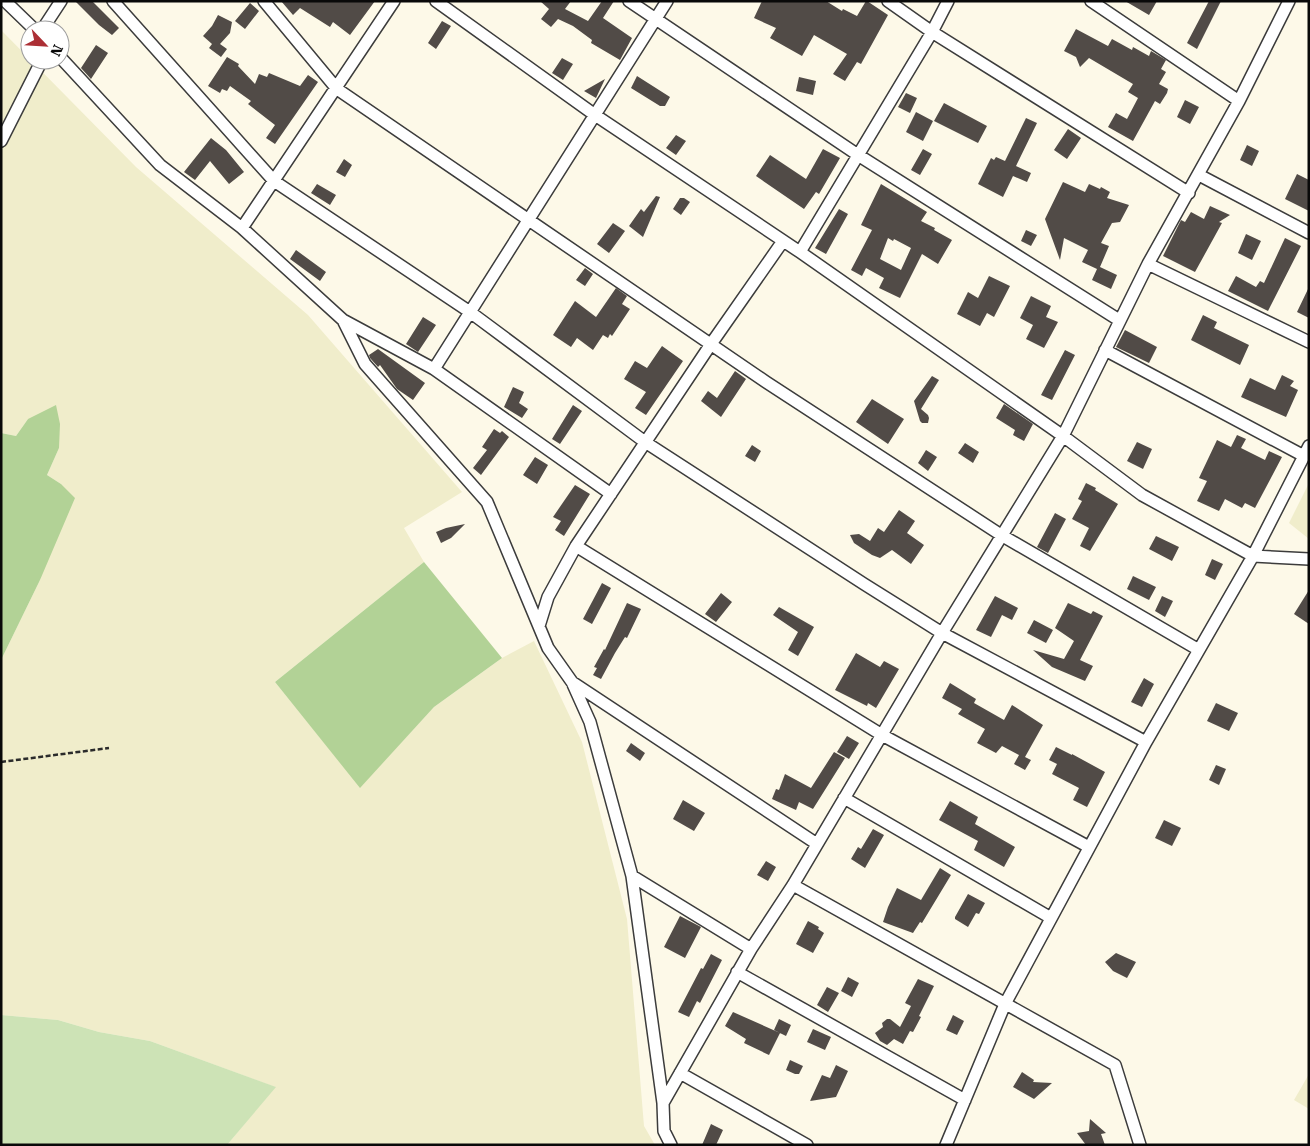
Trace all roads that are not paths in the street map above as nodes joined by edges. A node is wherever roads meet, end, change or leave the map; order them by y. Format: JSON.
{"nodes":[{"id":1,"x":5,"y":1,"type":"edge"},
{"id":2,"x":61,"y":1,"type":"edge"},
{"id":3,"x":113,"y":1,"type":"edge"},
{"id":4,"x":264,"y":1,"type":"edge"},
{"id":5,"x":394,"y":1,"type":"edge"},
{"id":6,"x":436,"y":1,"type":"edge"},
{"id":7,"x":629,"y":1,"type":"edge"},
{"id":8,"x":667,"y":1,"type":"edge"},
{"id":9,"x":888,"y":1,"type":"edge"},
{"id":10,"x":948,"y":1,"type":"edge"},
{"id":11,"x":1091,"y":1,"type":"edge"},
{"id":12,"x":1289,"y":1,"type":"edge"},
{"id":13,"x":656,"y":19,"type":"junction"},
{"id":14,"x":25,"y":20,"type":"edge"},
{"id":15,"x":49,"y":20,"type":"edge"},
{"id":16,"x":932,"y":32,"type":"junction"},
{"id":17,"x":70,"y":68,"type":"edge"},
{"id":18,"x":37,"y":70,"type":"edge"},
{"id":19,"x":337,"y":89,"type":"junction"},
{"id":20,"x":1239,"y":100,"type":"junction"},
{"id":21,"x":595,"y":115,"type":"junction"},
{"id":22,"x":1,"y":141,"type":"edge"},
{"id":23,"x":858,"y":155,"type":"junction"},
{"id":24,"x":1199,"y":175,"type":"junction"},
{"id":25,"x":274,"y":181,"type":"junction"},
{"id":26,"x":1189,"y":193,"type":"junction"},
{"id":27,"x":529,"y":220,"type":"junction"},
{"id":28,"x":242,"y":228,"type":"junction"},
{"id":29,"x":1309,"y":233,"type":"edge"},
{"id":30,"x":783,"y":241,"type":"junction"},
{"id":31,"x":800,"y":252,"type":"junction"},
{"id":32,"x":1148,"y":264,"type":"junction"},
{"id":33,"x":470,"y":312,"type":"junction"},
{"id":34,"x":343,"y":320,"type":"junction"},
{"id":35,"x":1119,"y":320,"type":"junction"},
{"id":36,"x":1309,"y":342,"type":"edge"},
{"id":37,"x":711,"y":344,"type":"junction"},
{"id":38,"x":1105,"y":350,"type":"junction"},
{"id":39,"x":434,"y":369,"type":"junction"},
{"id":40,"x":1063,"y":436,"type":"junction"},
{"id":41,"x":645,"y":442,"type":"junction"},
{"id":42,"x":1306,"y":451,"type":"edge"},
{"id":43,"x":610,"y":494,"type":"junction"},
{"id":44,"x":1001,"y":535,"type":"junction"},
{"id":45,"x":576,"y":546,"type":"junction"},
{"id":46,"x":1253,"y":556,"type":"junction"},
{"id":47,"x":1309,"y":559,"type":"edge"},
{"id":48,"x":539,"y":626,"type":"junction"},
{"id":49,"x":942,"y":633,"type":"junction"},
{"id":50,"x":1199,"y":650,"type":"junction"},
{"id":51,"x":572,"y":682,"type":"junction"},
{"id":52,"x":882,"y":735,"type":"junction"},
{"id":53,"x":1146,"y":742,"type":"junction"},
{"id":54,"x":844,"y":798,"type":"junction"},
{"id":55,"x":817,"y":844,"type":"junction"},
{"id":56,"x":1089,"y":847,"type":"junction"},
{"id":57,"x":632,"y":876,"type":"junction"},
{"id":58,"x":793,"y":884,"type":"junction"},
{"id":59,"x":1052,"y":918,"type":"junction"},
{"id":60,"x":751,"y":949,"type":"junction"},
{"id":61,"x":737,"y":972,"type":"junction"},
{"id":62,"x":1005,"y":1004,"type":"junction"},
{"id":63,"x":680,"y":1073,"type":"junction"},
{"id":64,"x":964,"y":1100,"type":"junction"},
{"id":65,"x":663,"y":1103,"type":"junction"},
{"id":66,"x":671,"y":1145,"type":"edge"},
{"id":67,"x":807,"y":1145,"type":"edge"},
{"id":68,"x":946,"y":1145,"type":"edge"},
{"id":69,"x":1140,"y":1145,"type":"edge"}],
"edges":[{"from":1,"to":14,"type":"street"},
{"from":2,"to":15,"type":"street"},
{"from":3,"to":25,"type":"street"},
{"from":4,"to":19,"type":"street"},
{"from":5,"to":19,"type":"street"},
{"from":6,"to":21,"type":"street"},
{"from":7,"to":13,"type":"street"},
{"from":8,"to":13,"type":"street"},
{"from":9,"to":16,"type":"street"},
{"from":10,"to":16,"type":"street"},
{"from":11,"to":20,"type":"street"},
{"from":12,"to":20,"type":"street"},
{"from":13,"to":21,"type":"street"},
{"from":13,"to":23,"type":"street"},
{"from":16,"to":23,"type":"street"},
{"from":16,"to":26,"type":"street"},
{"from":17,"to":28,"type":"street"},
{"from":18,"to":22,"type":"street"},
{"from":19,"to":25,"type":"street"},
{"from":19,"to":27,"type":"street"},
{"from":20,"to":24,"type":"street"},
{"from":21,"to":27,"type":"street"},
{"from":21,"to":30,"type":"street"},
{"from":23,"to":31,"type":"street"},
{"from":23,"to":35,"type":"street"},
{"from":24,"to":26,"type":"street"},
{"from":24,"to":29,"type":"street"},
{"from":25,"to":28,"type":"street"},
{"from":25,"to":33,"type":"street"},
{"from":26,"to":32,"type":"street"},
{"from":27,"to":33,"type":"street"},
{"from":27,"to":37,"type":"street"},
{"from":28,"to":34,"type":"street"},
{"from":30,"to":31,"type":"street"},
{"from":30,"to":37,"type":"street"},
{"from":31,"to":40,"type":"street"},
{"from":32,"to":35,"type":"street"},
{"from":32,"to":36,"type":"street"},
{"from":33,"to":39,"type":"street"},
{"from":33,"to":41,"type":"street"},
{"from":34,"to":39,"type":"street"},
{"from":34,"to":48,"type":"street"},
{"from":35,"to":38,"type":"street"},
{"from":37,"to":41,"type":"street"},
{"from":37,"to":44,"type":"street"},
{"from":38,"to":40,"type":"street"},
{"from":38,"to":42,"type":"street"},
{"from":39,"to":43,"type":"street"},
{"from":40,"to":44,"type":"street"},
{"from":40,"to":46,"type":"street"},
{"from":41,"to":43,"type":"street"},
{"from":41,"to":49,"type":"street"},
{"from":42,"to":46,"type":"street"},
{"from":43,"to":45,"type":"street"},
{"from":44,"to":49,"type":"street"},
{"from":44,"to":50,"type":"street"},
{"from":45,"to":48,"type":"street"},
{"from":45,"to":52,"type":"street"},
{"from":46,"to":47,"type":"street"},
{"from":46,"to":50,"type":"street"},
{"from":48,"to":51,"type":"street"},
{"from":49,"to":52,"type":"street"},
{"from":49,"to":53,"type":"street"},
{"from":50,"to":53,"type":"street"},
{"from":51,"to":55,"type":"street"},
{"from":51,"to":57,"type":"street"},
{"from":52,"to":54,"type":"street"},
{"from":52,"to":56,"type":"street"},
{"from":53,"to":56,"type":"street"},
{"from":54,"to":55,"type":"street"},
{"from":54,"to":59,"type":"street"},
{"from":55,"to":58,"type":"street"},
{"from":56,"to":59,"type":"street"},
{"from":57,"to":60,"type":"street"},
{"from":57,"to":65,"type":"street"},
{"from":58,"to":60,"type":"street"},
{"from":58,"to":62,"type":"street"},
{"from":59,"to":62,"type":"street"},
{"from":60,"to":61,"type":"street"},
{"from":61,"to":63,"type":"street"},
{"from":61,"to":64,"type":"street"},
{"from":62,"to":64,"type":"street"},
{"from":62,"to":69,"type":"street"},
{"from":63,"to":65,"type":"street"},
{"from":63,"to":67,"type":"street"},
{"from":64,"to":68,"type":"street"},
{"from":65,"to":66,"type":"street"}]}
